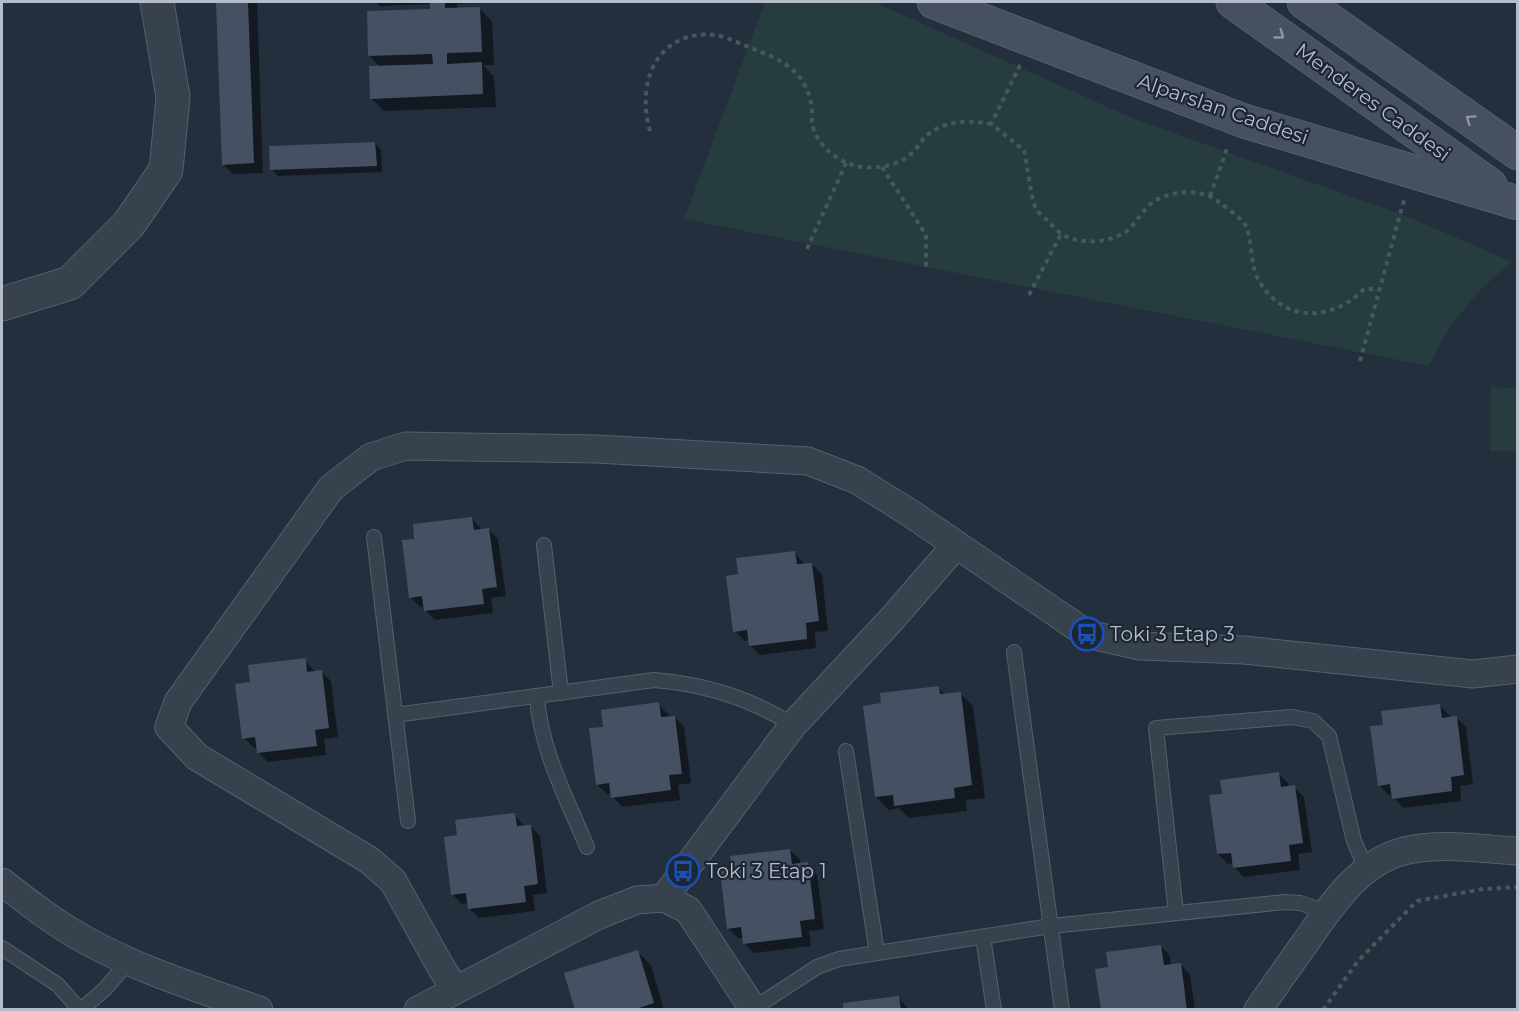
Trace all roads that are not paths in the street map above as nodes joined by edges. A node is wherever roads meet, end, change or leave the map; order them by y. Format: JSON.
{"nodes":[{"id":1,"x":157,"y":2,"type":"edge"},
{"id":2,"x":934,"y":2,"type":"edge"},
{"id":3,"x":1233,"y":2,"type":"edge"},
{"id":4,"x":1304,"y":2,"type":"edge"},
{"id":5,"x":1518,"y":153,"type":"edge"},
{"id":6,"x":1515,"y":202,"type":"edge"},
{"id":7,"x":2,"y":304,"type":"edge"},
{"id":8,"x":374,"y":537,"type":"dead end"},
{"id":9,"x":544,"y":545,"type":"dead end"},
{"id":10,"x":956,"y":545,"type":"junction"},
{"id":11,"x":1014,"y":652,"type":"dead end"},
{"id":12,"x":1518,"y":669,"type":"edge"},
{"id":13,"x":561,"y":693,"type":"junction"},
{"id":14,"x":537,"y":696,"type":"junction"},
{"id":15,"x":395,"y":715,"type":"junction"},
{"id":16,"x":793,"y":725,"type":"junction"},
{"id":17,"x":846,"y":751,"type":"dead end"},
{"id":18,"x":408,"y":821,"type":"dead end"},
{"id":19,"x":587,"y":847,"type":"dead end"},
{"id":20,"x":1518,"y":851,"type":"edge"},
{"id":21,"x":1366,"y":869,"type":"junction"},
{"id":22,"x":2,"y":882,"type":"edge"},
{"id":23,"x":664,"y":898,"type":"junction"},
{"id":24,"x":1326,"y":912,"type":"junction"},
{"id":25,"x":1176,"y":913,"type":"junction"},
{"id":26,"x":1051,"y":926,"type":"junction"},
{"id":27,"x":983,"y":937,"type":"junction"},
{"id":28,"x":2,"y":948,"type":"edge"},
{"id":29,"x":876,"y":953,"type":"junction"},
{"id":30,"x":129,"y":961,"type":"junction"},
{"id":31,"x":455,"y":989,"type":"junction"},
{"id":32,"x":754,"y":1009,"type":"edge"},
{"id":33,"x":81,"y":1010,"type":"edge"},
{"id":34,"x":259,"y":1010,"type":"edge"},
{"id":35,"x":418,"y":1010,"type":"edge"},
{"id":36,"x":994,"y":1010,"type":"edge"},
{"id":37,"x":1062,"y":1010,"type":"edge"},
{"id":38,"x":1258,"y":1010,"type":"edge"}],
"edges":[{"from":1,"to":7,"type":"street"},
{"from":2,"to":6,"type":"main road","name":"Alparslan Caddesi"},
{"from":3,"to":6,"type":"main road","name":"Menderes Caddesi","one_way":true},
{"from":5,"to":4,"type":"main road","name":"Menderes Caddesi","one_way":true},
{"from":8,"to":15,"type":"lane"},
{"from":9,"to":13,"type":"lane"},
{"from":10,"to":12,"type":"street"},
{"from":10,"to":16,"type":"street"},
{"from":10,"to":31,"type":"street"},
{"from":11,"to":26,"type":"lane"},
{"from":13,"to":14,"type":"lane"},
{"from":13,"to":16,"type":"lane"},
{"from":14,"to":15,"type":"lane"},
{"from":14,"to":19,"type":"lane"},
{"from":15,"to":18,"type":"lane"},
{"from":16,"to":23,"type":"street"},
{"from":17,"to":29,"type":"lane"},
{"from":20,"to":21,"type":"street"},
{"from":21,"to":24,"type":"street"},
{"from":21,"to":25,"type":"lane"},
{"from":22,"to":30,"type":"street"},
{"from":23,"to":31,"type":"street"},
{"from":23,"to":32,"type":"street"},
{"from":24,"to":25,"type":"lane"},
{"from":24,"to":38,"type":"street"},
{"from":25,"to":26,"type":"lane"},
{"from":26,"to":27,"type":"lane"},
{"from":26,"to":37,"type":"lane"},
{"from":27,"to":29,"type":"lane"},
{"from":27,"to":36,"type":"lane"},
{"from":28,"to":33,"type":"lane"},
{"from":29,"to":32,"type":"lane"},
{"from":30,"to":33,"type":"lane"},
{"from":30,"to":34,"type":"street"},
{"from":31,"to":35,"type":"street"}]}
